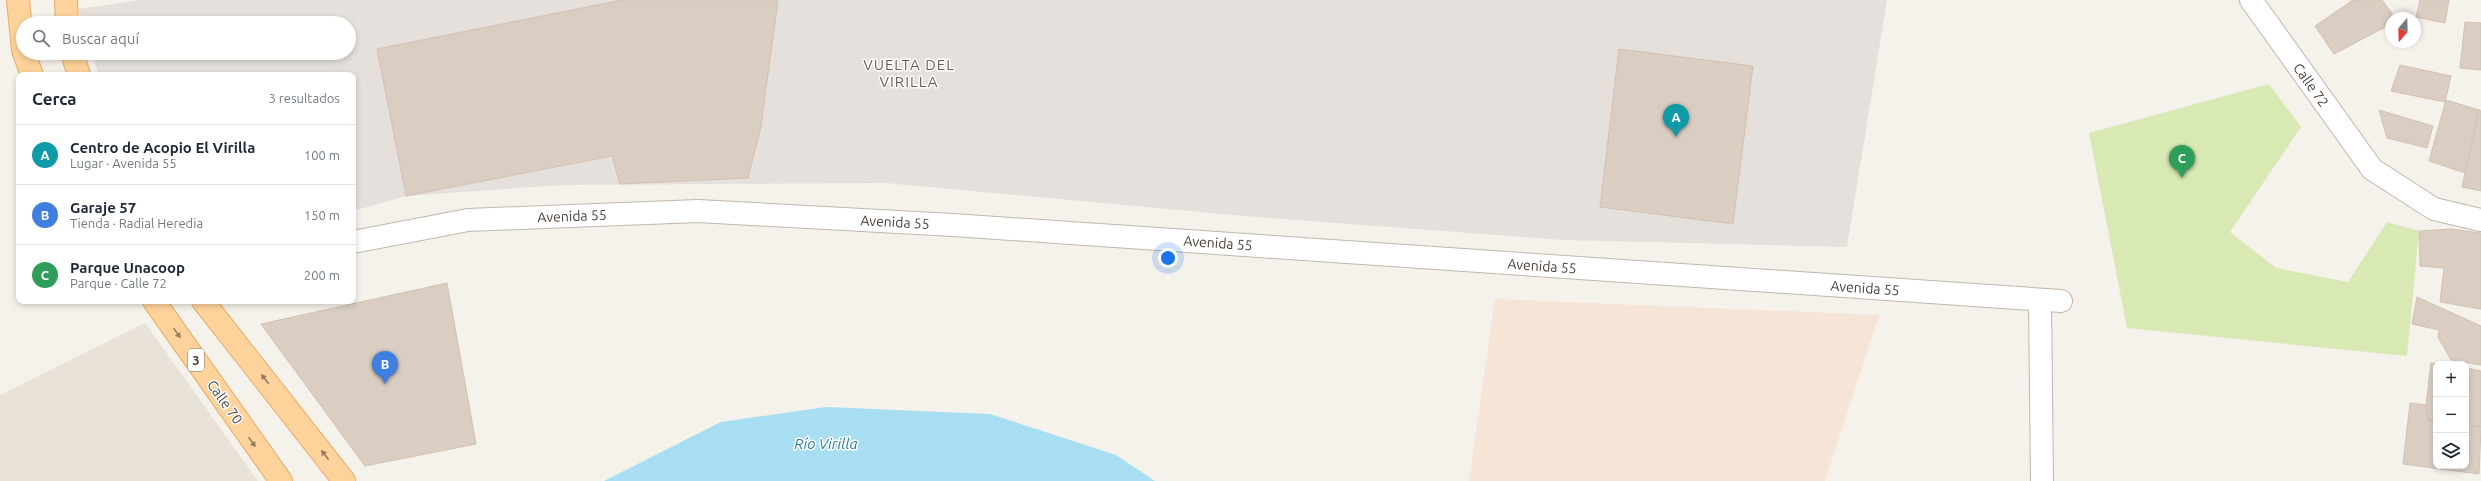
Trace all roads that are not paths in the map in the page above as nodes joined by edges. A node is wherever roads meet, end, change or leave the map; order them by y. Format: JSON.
{"nodes":[{"id":1,"x":18,"y":0,"type":"edge"},
{"id":2,"x":66,"y":0,"type":"edge"},
{"id":3,"x":2251,"y":0,"type":"edge"},
{"id":4,"x":20,"y":16,"type":"edge"},
{"id":5,"x":67,"y":16,"type":"edge"},
{"id":6,"x":27,"y":60,"type":"edge"},
{"id":7,"x":74,"y":60,"type":"edge"},
{"id":8,"x":31,"y":72,"type":"edge"},
{"id":9,"x":78,"y":72,"type":"edge"},
{"id":10,"x":2481,"y":220,"type":"edge"},
{"id":11,"x":356,"y":241,"type":"edge"},
{"id":12,"x":156,"y":304,"type":"edge"},
{"id":13,"x":205,"y":304,"type":"edge"},
{"id":14,"x":275,"y":473,"type":"edge"},
{"id":15,"x":344,"y":481,"type":"edge"},
{"id":16,"x":2042,"y":481,"type":"edge"}],
"edges":[{"from":1,"to":4,"type":"main road"},
{"from":2,"to":5,"type":"main road"},
{"from":3,"to":10,"type":"street","name":"Calle 72"},
{"from":6,"to":8,"type":"main road"},
{"from":7,"to":9,"type":"main road"},
{"from":11,"to":16,"type":"street","name":"Avenida 55"},
{"from":12,"to":14,"type":"main road","name":"Calle 70","number":"3","one_way":true},
{"from":15,"to":13,"type":"main road","one_way":true}]}
